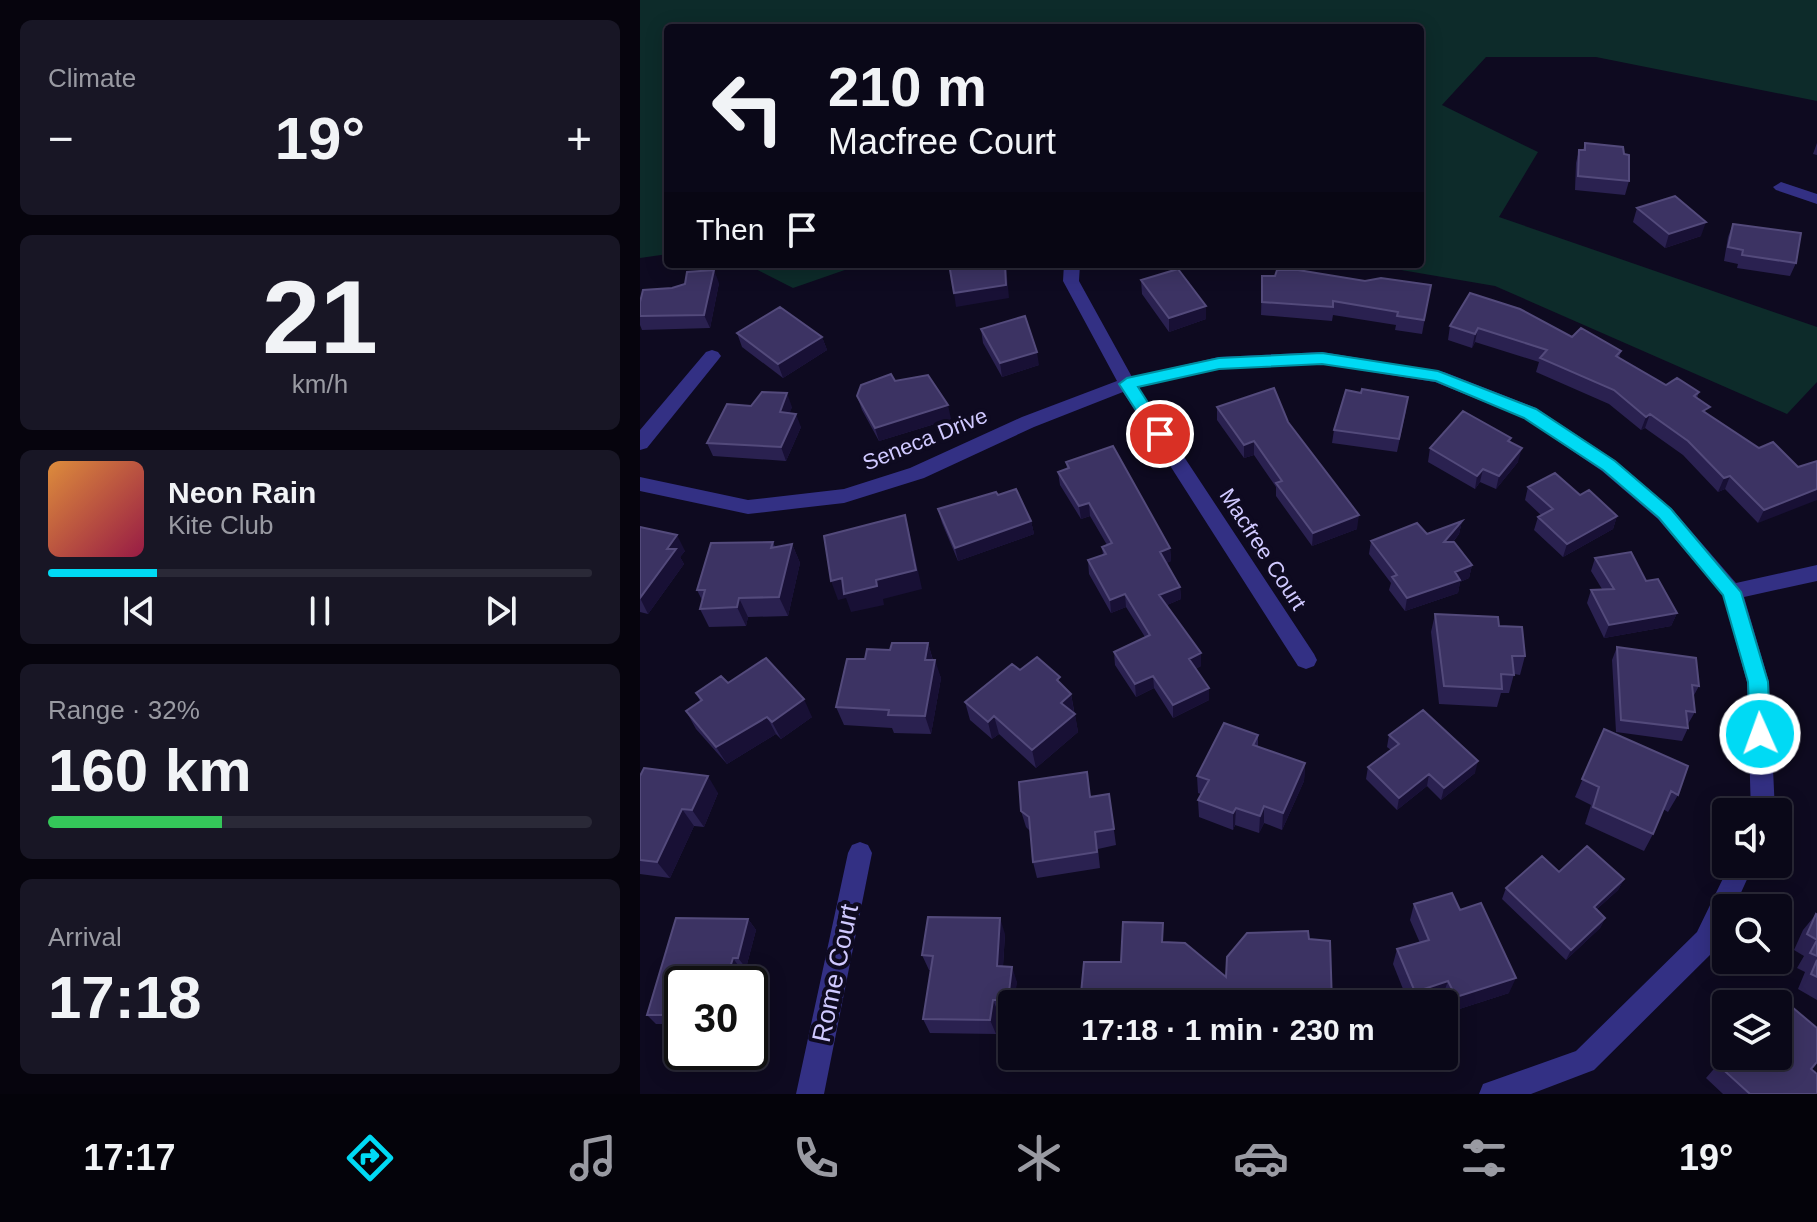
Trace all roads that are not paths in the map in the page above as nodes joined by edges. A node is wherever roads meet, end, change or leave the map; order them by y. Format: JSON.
{"nodes":[{"id":1,"x":1781,"y":187,"type":"dead end"},
{"id":2,"x":1817,"y":199,"type":"edge"},
{"id":3,"x":1072,"y":268,"type":"edge"},
{"id":4,"x":712,"y":356,"type":"dead end"},
{"id":5,"x":1127,"y":384,"type":"junction"},
{"id":6,"x":640,"y":443,"type":"edge"},
{"id":7,"x":640,"y":484,"type":"edge"},
{"id":8,"x":1817,"y":573,"type":"edge"},
{"id":9,"x":1732,"y":592,"type":"junction"},
{"id":10,"x":1306,"y":660,"type":"dead end"},
{"id":11,"x":1762,"y":798,"type":"edge"},
{"id":12,"x":860,"y":853,"type":"dead end"},
{"id":13,"x":1735,"y":878,"type":"edge"},
{"id":14,"x":810,"y":1094,"type":"edge"},
{"id":15,"x":1493,"y":1094,"type":"edge"}],
"edges":[{"from":1,"to":2,"type":"street"},
{"from":3,"to":5,"type":"street","name":"Macfree Court"},
{"from":4,"to":6,"type":"street"},
{"from":5,"to":7,"type":"street","name":"Seneca Drive"},
{"from":5,"to":9,"type":"street","name":"Seneca Drive"},
{"from":5,"to":10,"type":"street","name":"Macfree Court"},
{"from":8,"to":9,"type":"street"},
{"from":9,"to":11,"type":"street"},
{"from":12,"to":14,"type":"street","name":"Rome Court"},
{"from":13,"to":15,"type":"street"}]}
